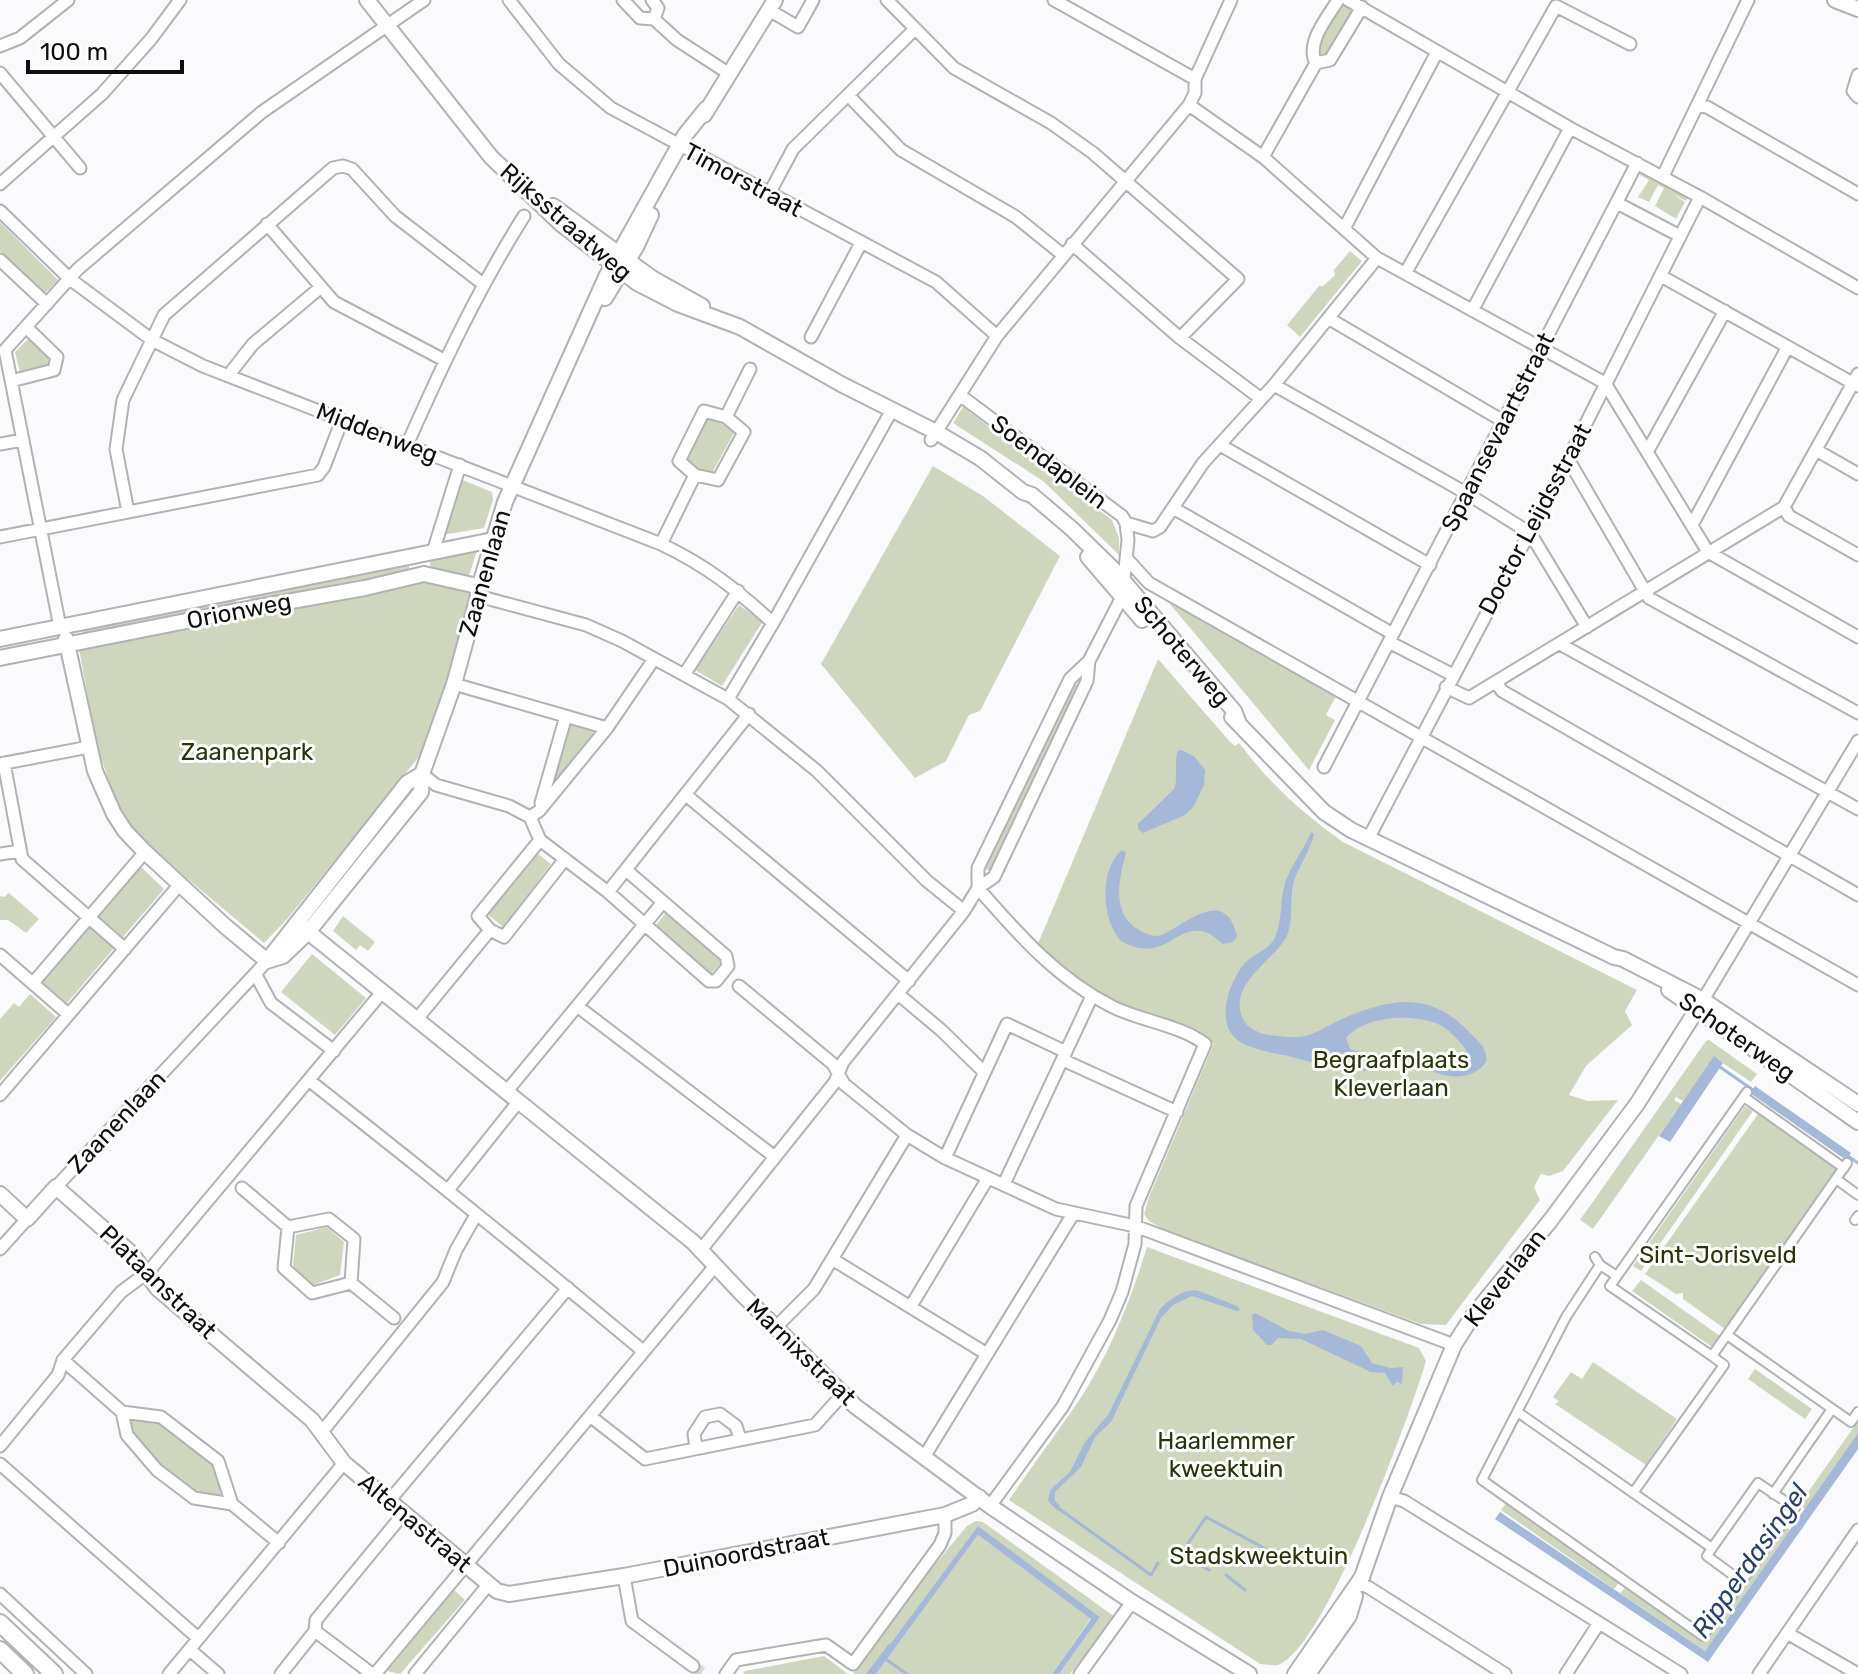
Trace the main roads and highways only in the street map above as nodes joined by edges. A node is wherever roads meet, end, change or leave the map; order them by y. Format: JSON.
{"nodes":[{"id":1,"x":0,"y":1623,"type":"edge"},
{"id":2,"x":0,"y":1650,"type":"edge"},
{"id":3,"x":25,"y":1674,"type":"edge"},
{"id":4,"x":54,"y":1674,"type":"edge"}],
"edges":[{"from":1,"to":4,"type":"main road"},
{"from":2,"to":3,"type":"main road"}]}
